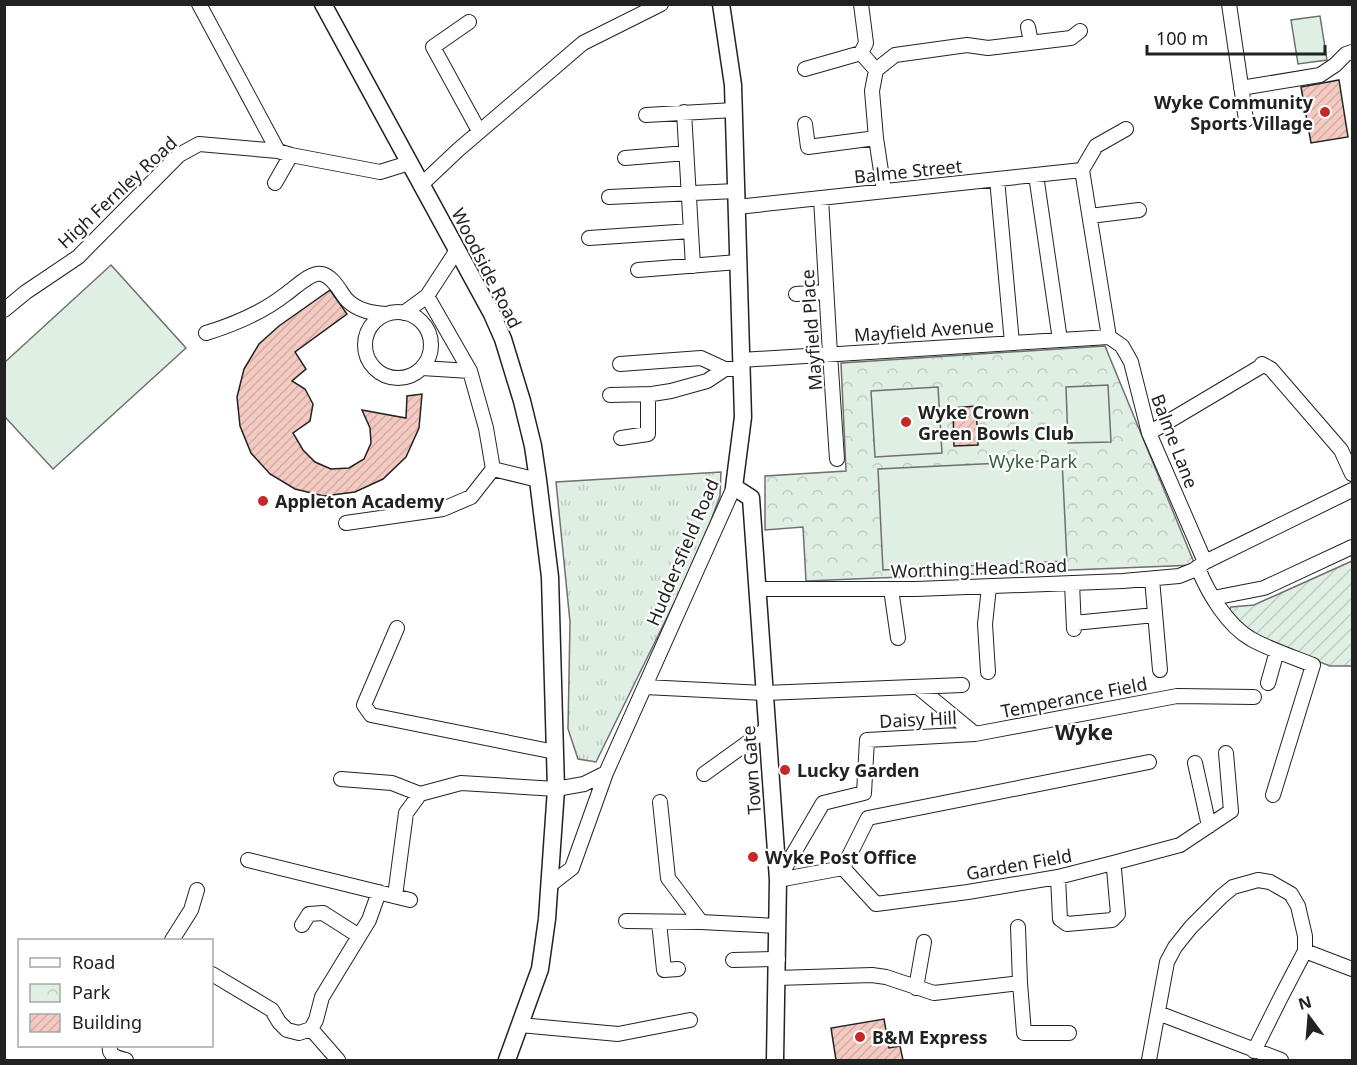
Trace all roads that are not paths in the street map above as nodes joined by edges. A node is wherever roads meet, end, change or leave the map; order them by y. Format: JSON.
{"nodes":[{"id":1,"x":199,"y":4,"type":"edge"},
{"id":2,"x":323,"y":4,"type":"edge"},
{"id":3,"x":661,"y":4,"type":"edge"},
{"id":4,"x":721,"y":4,"type":"edge"},
{"id":5,"x":861,"y":4,"type":"edge"},
{"id":6,"x":1228,"y":4,"type":"edge"},
{"id":7,"x":469,"y":22,"type":"dead end"},
{"id":8,"x":1028,"y":27,"type":"dead end"},
{"id":9,"x":1080,"y":31,"type":"dead end"},
{"id":10,"x":1031,"y":42,"type":"junction"},
{"id":11,"x":1353,"y":52,"type":"edge"},
{"id":12,"x":861,"y":53,"type":"junction"},
{"id":13,"x":806,"y":69,"type":"dead end"},
{"id":14,"x":876,"y":70,"type":"junction"},
{"id":15,"x":1241,"y":88,"type":"junction"},
{"id":16,"x":734,"y":110,"type":"junction"},
{"id":17,"x":684,"y":112,"type":"junction"},
{"id":18,"x":646,"y":115,"type":"dead end"},
{"id":19,"x":1246,"y":120,"type":"dead end"},
{"id":20,"x":805,"y":124,"type":"dead end"},
{"id":21,"x":1126,"y":129,"type":"dead end"},
{"id":22,"x":479,"y":131,"type":"junction"},
{"id":23,"x":876,"y":138,"type":"junction"},
{"id":24,"x":284,"y":153,"type":"junction"},
{"id":25,"x":686,"y":153,"type":"junction"},
{"id":26,"x":625,"y":158,"type":"dead end"},
{"id":27,"x":409,"y":163,"type":"junction"},
{"id":28,"x":1082,"y":170,"type":"junction"},
{"id":29,"x":1036,"y":175,"type":"junction"},
{"id":30,"x":997,"y":179,"type":"junction"},
{"id":31,"x":275,"y":183,"type":"dead end"},
{"id":32,"x":422,"y":185,"type":"junction"},
{"id":33,"x":884,"y":191,"type":"junction"},
{"id":34,"x":689,"y":193,"type":"junction"},
{"id":35,"x":609,"y":197,"type":"dead end"},
{"id":36,"x":821,"y":198,"type":"junction"},
{"id":37,"x":736,"y":199,"type":"junction"},
{"id":38,"x":1139,"y":210,"type":"dead end"},
{"id":39,"x":1090,"y":216,"type":"junction"},
{"id":40,"x":691,"y":231,"type":"junction"},
{"id":41,"x":589,"y":238,"type":"dead end"},
{"id":42,"x":457,"y":250,"type":"junction"},
{"id":43,"x":738,"y":262,"type":"junction"},
{"id":44,"x":693,"y":266,"type":"junction"},
{"id":45,"x":638,"y":270,"type":"dead end"},
{"id":46,"x":826,"y":292,"type":"junction"},
{"id":47,"x":796,"y":294,"type":"dead end"},
{"id":48,"x":427,"y":296,"type":"junction"},
{"id":49,"x":4,"y":310,"type":"edge"},
{"id":50,"x":404,"y":313,"type":"junction"},
{"id":51,"x":386,"y":314,"type":"junction"},
{"id":52,"x":206,"y":333,"type":"dead end"},
{"id":53,"x":1109,"y":337,"type":"junction"},
{"id":54,"x":1060,"y":340,"type":"junction"},
{"id":55,"x":1012,"y":342,"type":"junction"},
{"id":56,"x":830,"y":354,"type":"junction"},
{"id":57,"x":620,"y":364,"type":"dead end"},
{"id":58,"x":736,"y":366,"type":"junction"},
{"id":59,"x":422,"y":368,"type":"junction"},
{"id":60,"x":470,"y":371,"type":"junction"},
{"id":61,"x":648,"y":394,"type":"junction"},
{"id":62,"x":610,"y":395,"type":"dead end"},
{"id":63,"x":1149,"y":433,"type":"junction"},
{"id":64,"x":621,"y":438,"type":"dead end"},
{"id":65,"x":837,"y":459,"type":"dead end"},
{"id":66,"x":493,"y":469,"type":"junction"},
{"id":67,"x":1353,"y":474,"type":"edge"},
{"id":68,"x":538,"y":480,"type":"junction"},
{"id":69,"x":734,"y":487,"type":"junction"},
{"id":70,"x":1353,"y":490,"type":"edge"},
{"id":71,"x":346,"y":523,"type":"dead end"},
{"id":72,"x":1353,"y":547,"type":"edge"},
{"id":73,"x":1202,"y":565,"type":"junction"},
{"id":74,"x":1152,"y":579,"type":"junction"},
{"id":75,"x":1072,"y":583,"type":"junction"},
{"id":76,"x":989,"y":587,"type":"junction"},
{"id":77,"x":758,"y":589,"type":"junction"},
{"id":78,"x":891,"y":589,"type":"junction"},
{"id":79,"x":1213,"y":598,"type":"junction"},
{"id":80,"x":1155,"y":615,"type":"junction"},
{"id":81,"x":397,"y":628,"type":"dead end"},
{"id":82,"x":898,"y":638,"type":"dead end"},
{"id":83,"x":1277,"y":651,"type":"junction"},
{"id":84,"x":1160,"y":670,"type":"dead end"},
{"id":85,"x":988,"y":672,"type":"dead end"},
{"id":86,"x":1268,"y":683,"type":"dead end"},
{"id":87,"x":962,"y":685,"type":"dead end"},
{"id":88,"x":645,"y":687,"type":"junction"},
{"id":89,"x":918,"y":687,"type":"junction"},
{"id":90,"x":765,"y":693,"type":"junction"},
{"id":91,"x":1254,"y":697,"type":"dead end"},
{"id":92,"x":768,"y":728,"type":"junction"},
{"id":93,"x":975,"y":734,"type":"junction"},
{"id":94,"x":555,"y":752,"type":"junction"},
{"id":95,"x":1226,"y":753,"type":"dead end"},
{"id":96,"x":1149,"y":762,"type":"dead end"},
{"id":97,"x":1195,"y":763,"type":"dead end"},
{"id":98,"x":606,"y":773,"type":"junction"},
{"id":99,"x":704,"y":774,"type":"dead end"},
{"id":100,"x":341,"y":779,"type":"dead end"},
{"id":101,"x":556,"y":789,"type":"junction"},
{"id":102,"x":420,"y":794,"type":"junction"},
{"id":103,"x":1273,"y":795,"type":"dead end"},
{"id":104,"x":660,"y":802,"type":"dead end"},
{"id":105,"x":1209,"y":826,"type":"junction"},
{"id":106,"x":248,"y":860,"type":"dead end"},
{"id":107,"x":843,"y":868,"type":"junction"},
{"id":108,"x":1114,"y":869,"type":"dead end"},
{"id":109,"x":1058,"y":877,"type":"junction"},
{"id":110,"x":778,"y":880,"type":"junction"},
{"id":111,"x":550,"y":885,"type":"junction"},
{"id":112,"x":197,"y":890,"type":"dead end"},
{"id":113,"x":379,"y":892,"type":"junction"},
{"id":114,"x":395,"y":896,"type":"junction"},
{"id":115,"x":410,"y":900,"type":"dead end"},
{"id":116,"x":626,"y":921,"type":"dead end"},
{"id":117,"x":660,"y":922,"type":"junction"},
{"id":118,"x":701,"y":922,"type":"junction"},
{"id":119,"x":302,"y":925,"type":"dead end"},
{"id":120,"x":777,"y":926,"type":"junction"},
{"id":121,"x":1018,"y":927,"type":"dead end"},
{"id":122,"x":359,"y":936,"type":"junction"},
{"id":123,"x":173,"y":939,"type":"edge"},
{"id":124,"x":924,"y":942,"type":"dead end"},
{"id":125,"x":1305,"y":951,"type":"junction"},
{"id":126,"x":778,"y":959,"type":"junction"},
{"id":127,"x":734,"y":960,"type":"dead end"},
{"id":128,"x":678,"y":969,"type":"dead end"},
{"id":129,"x":1353,"y":969,"type":"edge"},
{"id":130,"x":213,"y":975,"type":"edge"},
{"id":131,"x":777,"y":978,"type":"junction"},
{"id":132,"x":1020,"y":983,"type":"junction"},
{"id":133,"x":916,"y":988,"type":"junction"},
{"id":134,"x":1158,"y":1013,"type":"junction"},
{"id":135,"x":690,"y":1020,"type":"dead end"},
{"id":136,"x":520,"y":1025,"type":"junction"},
{"id":137,"x":310,"y":1029,"type":"junction"},
{"id":138,"x":1069,"y":1033,"type":"dead end"},
{"id":139,"x":110,"y":1047,"type":"edge"},
{"id":140,"x":1254,"y":1051,"type":"junction"},
{"id":141,"x":126,"y":1060,"type":"edge"},
{"id":142,"x":338,"y":1060,"type":"edge"},
{"id":143,"x":507,"y":1060,"type":"edge"},
{"id":144,"x":776,"y":1060,"type":"edge"},
{"id":145,"x":1149,"y":1060,"type":"edge"},
{"id":146,"x":1281,"y":1060,"type":"edge"}],
"edges":[{"from":1,"to":24,"type":"street"},
{"from":2,"to":27,"type":"main road","name":"Woodside Road"},
{"from":3,"to":22,"type":"street"},
{"from":4,"to":16,"type":"main road","name":"Huddersfield Road"},
{"from":5,"to":12,"type":"street"},
{"from":6,"to":15,"type":"street"},
{"from":7,"to":22,"type":"street"},
{"from":8,"to":10,"type":"street"},
{"from":9,"to":10,"type":"street"},
{"from":10,"to":14,"type":"street"},
{"from":11,"to":15,"type":"street"},
{"from":12,"to":13,"type":"street"},
{"from":12,"to":14,"type":"street"},
{"from":14,"to":23,"type":"street"},
{"from":15,"to":19,"type":"street"},
{"from":16,"to":17,"type":"street"},
{"from":16,"to":37,"type":"main road","name":"Huddersfield Road"},
{"from":17,"to":18,"type":"street"},
{"from":17,"to":25,"type":"street"},
{"from":20,"to":23,"type":"street"},
{"from":21,"to":28,"type":"street"},
{"from":22,"to":32,"type":"street"},
{"from":23,"to":33,"type":"street"},
{"from":24,"to":27,"type":"street","name":"High Fernley Road"},
{"from":24,"to":31,"type":"street"},
{"from":24,"to":49,"type":"street","name":"High Fernley Road"},
{"from":25,"to":26,"type":"street"},
{"from":25,"to":34,"type":"street"},
{"from":27,"to":32,"type":"main road","name":"Woodside Road"},
{"from":28,"to":29,"type":"street","name":"Balme Street"},
{"from":28,"to":39,"type":"street"},
{"from":29,"to":30,"type":"street","name":"Balme Street"},
{"from":29,"to":54,"type":"street"},
{"from":30,"to":33,"type":"street","name":"Balme Street"},
{"from":30,"to":55,"type":"street"},
{"from":32,"to":42,"type":"main road","name":"Woodside Road"},
{"from":33,"to":36,"type":"street","name":"Balme Street"},
{"from":34,"to":35,"type":"street","name":"Balme Street"},
{"from":34,"to":37,"type":"street","name":"Balme Street"},
{"from":34,"to":40,"type":"street"},
{"from":36,"to":37,"type":"street","name":"Balme Street"},
{"from":36,"to":46,"type":"street","name":"Mayfield Place"},
{"from":37,"to":43,"type":"main road","name":"Huddersfield Road"},
{"from":38,"to":39,"type":"street"},
{"from":39,"to":53,"type":"street"},
{"from":40,"to":41,"type":"street"},
{"from":40,"to":44,"type":"street"},
{"from":42,"to":48,"type":"street"},
{"from":42,"to":68,"type":"main road","name":"Woodside Road"},
{"from":43,"to":44,"type":"street"},
{"from":43,"to":58,"type":"main road","name":"Huddersfield Road"},
{"from":44,"to":45,"type":"street"},
{"from":46,"to":47,"type":"street"},
{"from":46,"to":56,"type":"street","name":"Mayfield Place"},
{"from":48,"to":50,"type":"street"},
{"from":48,"to":60,"type":"street"},
{"from":50,"to":51,"type":"street"},
{"from":50,"to":59,"type":"street"},
{"from":51,"to":52,"type":"street"},
{"from":51,"to":59,"type":"street"},
{"from":53,"to":54,"type":"street","name":"Mayfield Avenue"},
{"from":53,"to":63,"type":"street","name":"Balme Lane"},
{"from":54,"to":55,"type":"street","name":"Mayfield Avenue"},
{"from":55,"to":56,"type":"street","name":"Mayfield Avenue"},
{"from":56,"to":58,"type":"street","name":"Mayfield Avenue"},
{"from":56,"to":65,"type":"street","name":"Mayfield Place"},
{"from":57,"to":58,"type":"street"},
{"from":58,"to":61,"type":"street"},
{"from":58,"to":69,"type":"main road","name":"Huddersfield Road"},
{"from":59,"to":60,"type":"street"},
{"from":60,"to":66,"type":"street"},
{"from":61,"to":62,"type":"street"},
{"from":61,"to":64,"type":"street"},
{"from":63,"to":67,"type":"street"},
{"from":63,"to":73,"type":"street","name":"Balme Lane"},
{"from":66,"to":68,"type":"street"},
{"from":66,"to":71,"type":"street"},
{"from":68,"to":94,"type":"main road","name":"Woodside Road"},
{"from":69,"to":77,"type":"main road","name":"Town Gate"},
{"from":69,"to":88,"type":"street","name":"Huddersfield Road"},
{"from":70,"to":73,"type":"street","name":"Worthing Head Road"},
{"from":72,"to":79,"type":"street"},
{"from":73,"to":74,"type":"street","name":"Worthing Head Road"},
{"from":73,"to":79,"type":"street"},
{"from":74,"to":75,"type":"street","name":"Worthing Head Road"},
{"from":74,"to":80,"type":"street"},
{"from":75,"to":76,"type":"street","name":"Worthing Head Road"},
{"from":75,"to":80,"type":"street"},
{"from":76,"to":78,"type":"street","name":"Worthing Head Road"},
{"from":76,"to":85,"type":"street"},
{"from":77,"to":78,"type":"street","name":"Worthing Head Road"},
{"from":77,"to":90,"type":"main road","name":"Town Gate"},
{"from":78,"to":82,"type":"street"},
{"from":79,"to":83,"type":"street"},
{"from":80,"to":84,"type":"street"},
{"from":81,"to":94,"type":"street"},
{"from":83,"to":86,"type":"street"},
{"from":83,"to":103,"type":"street"},
{"from":87,"to":89,"type":"street"},
{"from":88,"to":90,"type":"street"},
{"from":88,"to":98,"type":"street","name":"Huddersfield Road"},
{"from":89,"to":90,"type":"street"},
{"from":89,"to":93,"type":"street"},
{"from":90,"to":92,"type":"main road","name":"Town Gate"},
{"from":91,"to":93,"type":"street","name":"Temperance Field"},
{"from":92,"to":99,"type":"street"},
{"from":92,"to":110,"type":"main road","name":"Town Gate"},
{"from":93,"to":110,"type":"street","name":"Daisy Hill"},
{"from":94,"to":101,"type":"main road","name":"Woodside Road"},
{"from":95,"to":105,"type":"street","name":"Garden Field"},
{"from":96,"to":107,"type":"street"},
{"from":97,"to":105,"type":"street"},
{"from":98,"to":101,"type":"street"},
{"from":98,"to":111,"type":"street","name":"Huddersfield Road"},
{"from":100,"to":102,"type":"street"},
{"from":101,"to":102,"type":"street"},
{"from":101,"to":111,"type":"main road"},
{"from":102,"to":114,"type":"street"},
{"from":104,"to":118,"type":"street"},
{"from":105,"to":109,"type":"street","name":"Garden Field"},
{"from":106,"to":113,"type":"street"},
{"from":107,"to":109,"type":"street","name":"Garden Field"},
{"from":107,"to":110,"type":"street"},
{"from":108,"to":109,"type":"street"},
{"from":110,"to":120,"type":"main road","name":"Town Gate"},
{"from":111,"to":136,"type":"main road"},
{"from":112,"to":123,"type":"street"},
{"from":113,"to":114,"type":"street"},
{"from":113,"to":122,"type":"street"},
{"from":114,"to":115,"type":"street"},
{"from":116,"to":117,"type":"street"},
{"from":117,"to":118,"type":"street"},
{"from":117,"to":128,"type":"street"},
{"from":118,"to":120,"type":"street"},
{"from":119,"to":122,"type":"street"},
{"from":120,"to":126,"type":"main road","name":"Town Gate"},
{"from":121,"to":132,"type":"street"},
{"from":122,"to":137,"type":"street"},
{"from":124,"to":133,"type":"street"},
{"from":125,"to":129,"type":"street"},
{"from":125,"to":134,"type":"street"},
{"from":125,"to":140,"type":"street"},
{"from":126,"to":127,"type":"street"},
{"from":126,"to":131,"type":"main road","name":"Town Gate"},
{"from":130,"to":137,"type":"street"},
{"from":131,"to":133,"type":"street"},
{"from":131,"to":144,"type":"main road","name":"Town Gate"},
{"from":132,"to":133,"type":"street"},
{"from":132,"to":138,"type":"street"},
{"from":134,"to":140,"type":"street"},
{"from":134,"to":145,"type":"street"},
{"from":135,"to":136,"type":"street"},
{"from":136,"to":143,"type":"main road"},
{"from":137,"to":142,"type":"street"},
{"from":139,"to":141,"type":"street"},
{"from":140,"to":146,"type":"street"}]}
